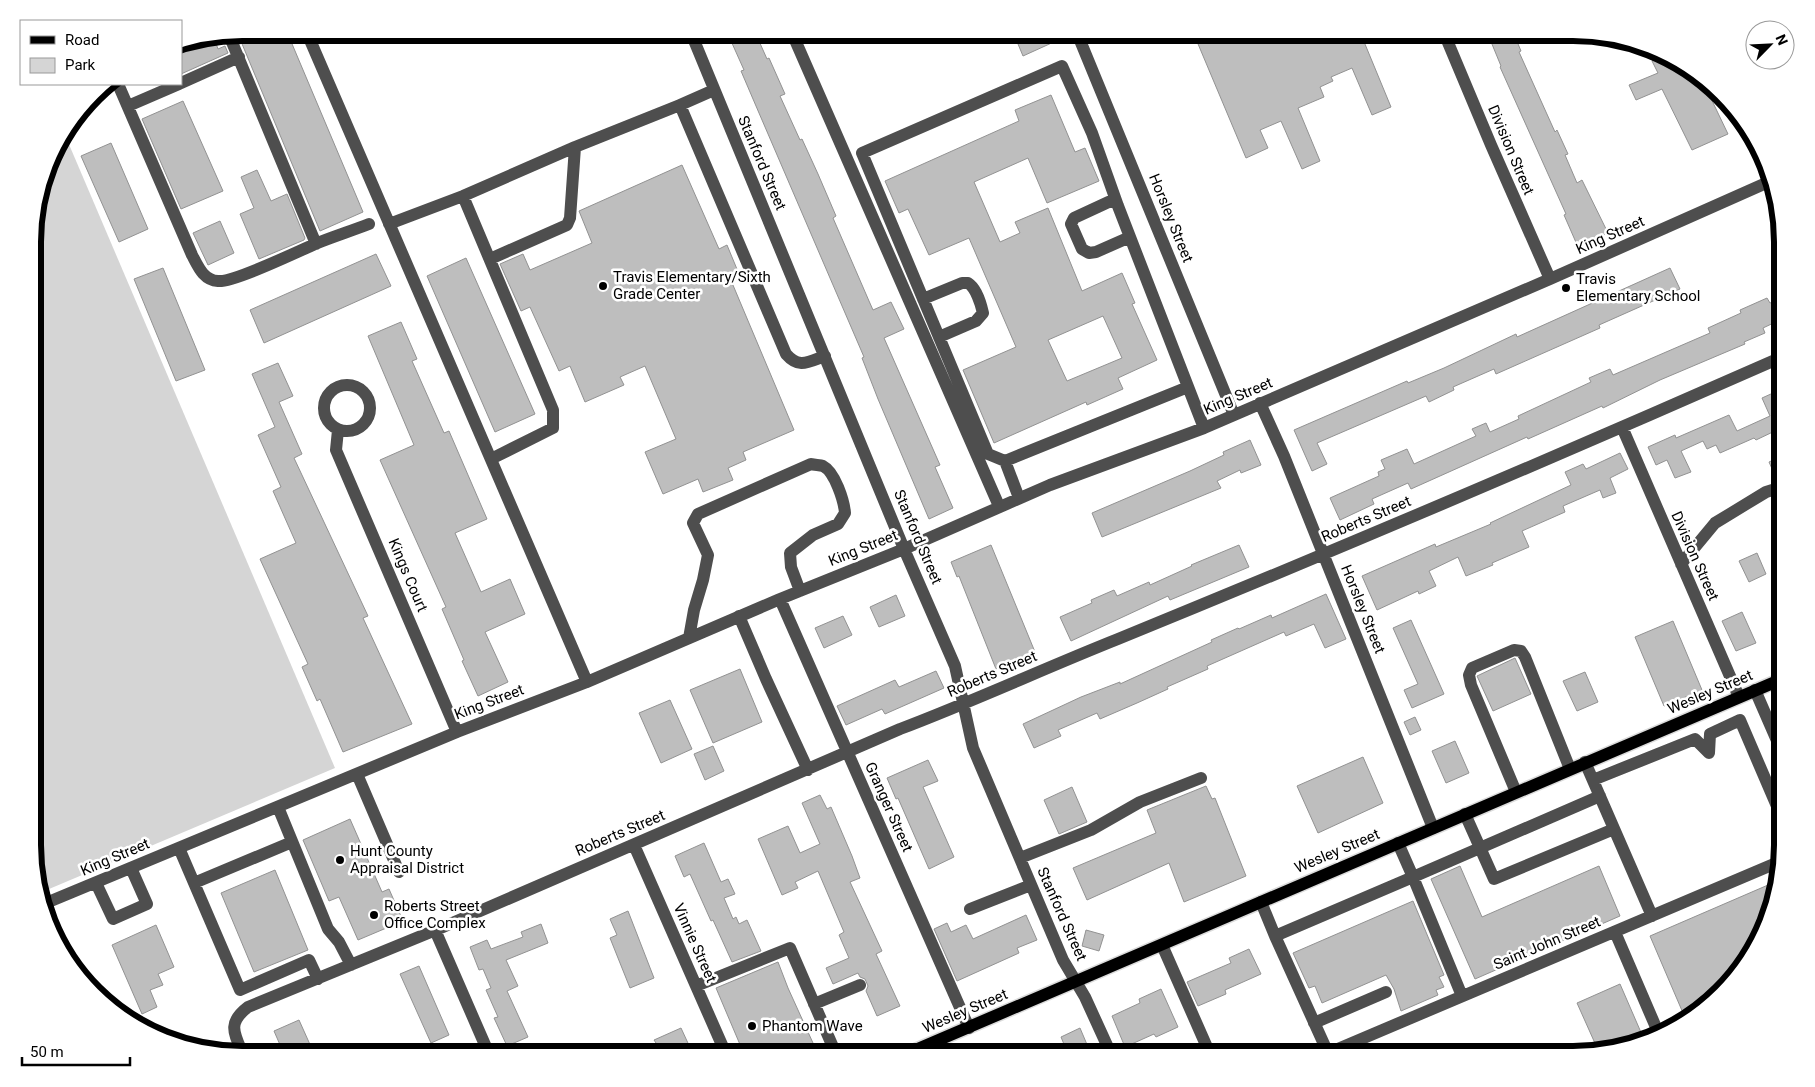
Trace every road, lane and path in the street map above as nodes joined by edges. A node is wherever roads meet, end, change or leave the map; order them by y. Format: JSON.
{"nodes":[{"id":1,"x":311,"y":41,"type":"edge"},
{"id":2,"x":694,"y":41,"type":"edge"},
{"id":3,"x":796,"y":41,"type":"edge"},
{"id":4,"x":1081,"y":41,"type":"edge"},
{"id":5,"x":1448,"y":41,"type":"edge"},
{"id":6,"x":232,"y":42,"type":"edge"},
{"id":7,"x":239,"y":58,"type":"junction"},
{"id":8,"x":182,"y":82,"type":"edge"},
{"id":9,"x":118,"y":85,"type":"edge"},
{"id":10,"x":175,"y":85,"type":"edge"},
{"id":11,"x":714,"y":90,"type":"junction"},
{"id":12,"x":680,"y":105,"type":"junction"},
{"id":13,"x":128,"y":106,"type":"junction"},
{"id":14,"x":575,"y":147,"type":"junction"},
{"id":15,"x":1765,"y":183,"type":"edge"},
{"id":16,"x":463,"y":196,"type":"junction"},
{"id":17,"x":1115,"y":199,"type":"junction"},
{"id":18,"x":369,"y":224,"type":"dead end"},
{"id":19,"x":389,"y":224,"type":"junction"},
{"id":20,"x":1130,"y":237,"type":"junction"},
{"id":21,"x":316,"y":244,"type":"junction"},
{"id":22,"x":490,"y":260,"type":"junction"},
{"id":23,"x":1550,"y":279,"type":"junction"},
{"id":24,"x":923,"y":299,"type":"junction"},
{"id":25,"x":939,"y":337,"type":"junction"},
{"id":26,"x":824,"y":356,"type":"junction"},
{"id":27,"x":1774,"y":360,"type":"edge"},
{"id":28,"x":1188,"y":387,"type":"junction"},
{"id":29,"x":1260,"y":404,"type":"junction"},
{"id":30,"x":1234,"y":415,"type":"junction"},
{"id":31,"x":1622,"y":427,"type":"junction"},
{"id":32,"x":1204,"y":428,"type":"junction"},
{"id":33,"x":338,"y":430,"type":"dead end"},
{"id":34,"x":491,"y":459,"type":"junction"},
{"id":35,"x":1005,"y":460,"type":"junction"},
{"id":36,"x":1774,"y":490,"type":"edge"},
{"id":37,"x":1019,"y":498,"type":"junction"},
{"id":38,"x":998,"y":506,"type":"junction"},
{"id":39,"x":904,"y":549,"type":"junction"},
{"id":40,"x":1324,"y":555,"type":"junction"},
{"id":41,"x":1681,"y":564,"type":"junction"},
{"id":42,"x":800,"y":591,"type":"junction"},
{"id":43,"x":780,"y":599,"type":"junction"},
{"id":44,"x":739,"y":616,"type":"junction"},
{"id":45,"x":689,"y":638,"type":"junction"},
{"id":46,"x":587,"y":682,"type":"junction"},
{"id":47,"x":1774,"y":682,"type":"edge"},
{"id":48,"x":1755,"y":690,"type":"junction"},
{"id":49,"x":1739,"y":697,"type":"junction"},
{"id":50,"x":963,"y":705,"type":"junction"},
{"id":51,"x":457,"y":732,"type":"junction"},
{"id":52,"x":1774,"y":733,"type":"edge"},
{"id":53,"x":847,"y":753,"type":"junction"},
{"id":54,"x":1585,"y":762,"type":"junction"},
{"id":55,"x":1570,"y":769,"type":"junction"},
{"id":56,"x":808,"y":770,"type":"junction"},
{"id":57,"x":357,"y":774,"type":"junction"},
{"id":58,"x":1201,"y":778,"type":"dead end"},
{"id":59,"x":1593,"y":780,"type":"junction"},
{"id":60,"x":1516,"y":792,"type":"junction"},
{"id":61,"x":1600,"y":796,"type":"junction"},
{"id":62,"x":1774,"y":799,"type":"edge"},
{"id":63,"x":278,"y":807,"type":"junction"},
{"id":64,"x":1465,"y":814,"type":"junction"},
{"id":65,"x":1433,"y":828,"type":"junction"},
{"id":66,"x":1614,"y":829,"type":"junction"},
{"id":67,"x":292,"y":842,"type":"junction"},
{"id":68,"x":1398,"y":843,"type":"junction"},
{"id":69,"x":634,"y":845,"type":"junction"},
{"id":70,"x":1479,"y":847,"type":"junction"},
{"id":71,"x":179,"y":848,"type":"junction"},
{"id":72,"x":1020,"y":858,"type":"junction"},
{"id":73,"x":1772,"y":865,"type":"edge"},
{"id":74,"x":131,"y":868,"type":"junction"},
{"id":75,"x":399,"y":872,"type":"dead end"},
{"id":76,"x":1413,"y":878,"type":"junction"},
{"id":77,"x":96,"y":883,"type":"junction"},
{"id":78,"x":194,"y":883,"type":"junction"},
{"id":79,"x":1031,"y":885,"type":"junction"},
{"id":80,"x":50,"y":902,"type":"edge"},
{"id":81,"x":1260,"y":902,"type":"junction"},
{"id":82,"x":970,"y":909,"type":"dead end"},
{"id":83,"x":1652,"y":916,"type":"junction"},
{"id":84,"x":435,"y":930,"type":"junction"},
{"id":85,"x":1615,"y":932,"type":"junction"},
{"id":86,"x":1275,"y":936,"type":"junction"},
{"id":87,"x":1162,"y":945,"type":"junction"},
{"id":88,"x":351,"y":965,"type":"junction"},
{"id":89,"x":318,"y":979,"type":"junction"},
{"id":90,"x":1076,"y":981,"type":"junction"},
{"id":91,"x":860,"y":985,"type":"dead end"},
{"id":92,"x":696,"y":986,"type":"junction"},
{"id":93,"x":1386,"y":992,"type":"dead end"},
{"id":94,"x":1462,"y":996,"type":"junction"},
{"id":95,"x":814,"y":1004,"type":"junction"},
{"id":96,"x":1314,"y":1023,"type":"junction"},
{"id":97,"x":1656,"y":1027,"type":"edge"},
{"id":98,"x":969,"y":1028,"type":"junction"},
{"id":99,"x":240,"y":1046,"type":"edge"},
{"id":100,"x":486,"y":1046,"type":"edge"},
{"id":101,"x":722,"y":1046,"type":"edge"},
{"id":102,"x":832,"y":1046,"type":"edge"},
{"id":103,"x":925,"y":1046,"type":"edge"},
{"id":104,"x":1107,"y":1046,"type":"edge"},
{"id":105,"x":1206,"y":1046,"type":"edge"},
{"id":106,"x":1324,"y":1046,"type":"edge"},
{"id":107,"x":1346,"y":1046,"type":"edge"}],
"edges":[{"from":1,"to":19,"type":"street"},
{"from":2,"to":11,"type":"street","name":"Stanford Street"},
{"from":3,"to":38,"type":"street"},
{"from":4,"to":30,"type":"street","name":"Horsley Street"},
{"from":5,"to":23,"type":"street","name":"Division Street"},
{"from":6,"to":7,"type":"street"},
{"from":7,"to":8,"type":"street"},
{"from":7,"to":21,"type":"street"},
{"from":9,"to":13,"type":"street"},
{"from":10,"to":13,"type":"street"},
{"from":11,"to":12,"type":"street"},
{"from":11,"to":26,"type":"street","name":"Stanford Street"},
{"from":12,"to":14,"type":"street"},
{"from":12,"to":26,"type":"street"},
{"from":13,"to":21,"type":"street"},
{"from":14,"to":16,"type":"street"},
{"from":14,"to":22,"type":"street"},
{"from":15,"to":23,"type":"street","name":"King Street"},
{"from":16,"to":19,"type":"street"},
{"from":16,"to":22,"type":"street"},
{"from":17,"to":20,"type":"street"},
{"from":17,"to":20,"type":"street"},
{"from":17,"to":24,"type":"street"},
{"from":18,"to":21,"type":"street"},
{"from":19,"to":34,"type":"street"},
{"from":20,"to":28,"type":"street"},
{"from":22,"to":34,"type":"street"},
{"from":23,"to":29,"type":"street","name":"King Street"},
{"from":24,"to":25,"type":"street"},
{"from":24,"to":25,"type":"street"},
{"from":25,"to":35,"type":"street"},
{"from":26,"to":39,"type":"street","name":"Stanford Street"},
{"from":27,"to":31,"type":"street","name":"Roberts Street"},
{"from":28,"to":32,"type":"street"},
{"from":28,"to":35,"type":"street"},
{"from":29,"to":30,"type":"street","name":"King Street"},
{"from":29,"to":40,"type":"street","name":"Horsley Street"},
{"from":30,"to":32,"type":"street","name":"King Street"},
{"from":31,"to":40,"type":"street","name":"Roberts Street"},
{"from":31,"to":41,"type":"street","name":"Division Street"},
{"from":32,"to":37,"type":"street","name":"King Street"},
{"from":33,"to":51,"type":"street","name":"Kings Court"},
{"from":34,"to":46,"type":"street"},
{"from":35,"to":37,"type":"street"},
{"from":36,"to":41,"type":"street"},
{"from":37,"to":38,"type":"street","name":"King Street"},
{"from":38,"to":39,"type":"street","name":"King Street"},
{"from":39,"to":42,"type":"street","name":"King Street"},
{"from":39,"to":50,"type":"street","name":"Stanford Street"},
{"from":40,"to":50,"type":"street","name":"Roberts Street"},
{"from":40,"to":65,"type":"street","name":"Horsley Street"},
{"from":41,"to":49,"type":"street","name":"Division Street"},
{"from":42,"to":43,"type":"street","name":"King Street"},
{"from":42,"to":45,"type":"street"},
{"from":43,"to":44,"type":"street","name":"King Street"},
{"from":43,"to":53,"type":"street","name":"Granger Street"},
{"from":44,"to":45,"type":"street","name":"King Street"},
{"from":44,"to":56,"type":"street"},
{"from":45,"to":46,"type":"street","name":"King Street"},
{"from":46,"to":51,"type":"street","name":"King Street"},
{"from":47,"to":48,"type":"main road","name":"Wesley Street"},
{"from":48,"to":49,"type":"main road","name":"Wesley Street"},
{"from":48,"to":52,"type":"street"},
{"from":49,"to":54,"type":"main road","name":"Wesley Street"},
{"from":50,"to":53,"type":"street","name":"Roberts Street"},
{"from":50,"to":72,"type":"street","name":"Stanford Street"},
{"from":51,"to":57,"type":"street","name":"King Street"},
{"from":53,"to":56,"type":"street","name":"Roberts Street"},
{"from":53,"to":98,"type":"street","name":"Granger Street"},
{"from":54,"to":55,"type":"main road","name":"Wesley Street"},
{"from":54,"to":59,"type":"street"},
{"from":55,"to":60,"type":"main road","name":"Wesley Street"},
{"from":55,"to":60,"type":"street"},
{"from":56,"to":69,"type":"street","name":"Roberts Street"},
{"from":57,"to":63,"type":"street","name":"King Street"},
{"from":57,"to":75,"type":"street"},
{"from":58,"to":72,"type":"street"},
{"from":59,"to":61,"type":"street"},
{"from":59,"to":62,"type":"street"},
{"from":60,"to":64,"type":"main road","name":"Wesley Street"},
{"from":61,"to":66,"type":"street"},
{"from":61,"to":70,"type":"street"},
{"from":63,"to":67,"type":"street"},
{"from":63,"to":71,"type":"street","name":"King Street"},
{"from":64,"to":65,"type":"main road","name":"Wesley Street"},
{"from":64,"to":70,"type":"street"},
{"from":65,"to":68,"type":"main road","name":"Wesley Street"},
{"from":66,"to":70,"type":"street"},
{"from":66,"to":83,"type":"street"},
{"from":67,"to":78,"type":"street"},
{"from":67,"to":88,"type":"street"},
{"from":68,"to":76,"type":"street"},
{"from":68,"to":81,"type":"main road","name":"Wesley Street"},
{"from":69,"to":84,"type":"street","name":"Roberts Street"},
{"from":69,"to":92,"type":"street","name":"Vinnie Street"},
{"from":70,"to":76,"type":"street"},
{"from":71,"to":74,"type":"street","name":"King Street"},
{"from":71,"to":78,"type":"street"},
{"from":72,"to":79,"type":"street","name":"Stanford Street"},
{"from":73,"to":83,"type":"street","name":"Saint John Street"},
{"from":74,"to":77,"type":"street","name":"King Street"},
{"from":74,"to":77,"type":"street"},
{"from":76,"to":86,"type":"street"},
{"from":76,"to":94,"type":"street"},
{"from":77,"to":80,"type":"street","name":"King Street"},
{"from":78,"to":89,"type":"street"},
{"from":79,"to":82,"type":"street"},
{"from":79,"to":90,"type":"street","name":"Stanford Street"},
{"from":81,"to":86,"type":"street"},
{"from":81,"to":87,"type":"main road","name":"Wesley Street"},
{"from":83,"to":85,"type":"street","name":"Saint John Street"},
{"from":84,"to":88,"type":"street","name":"Roberts Street"},
{"from":84,"to":100,"type":"street"},
{"from":85,"to":94,"type":"street","name":"Saint John Street"},
{"from":85,"to":97,"type":"street"},
{"from":86,"to":96,"type":"street"},
{"from":87,"to":90,"type":"main road","name":"Wesley Street"},
{"from":87,"to":105,"type":"street"},
{"from":88,"to":89,"type":"street","name":"Roberts Street"},
{"from":89,"to":99,"type":"street","name":"Roberts Street"},
{"from":90,"to":98,"type":"main road","name":"Wesley Street"},
{"from":90,"to":104,"type":"street","name":"Stanford Street"},
{"from":91,"to":95,"type":"street"},
{"from":92,"to":95,"type":"street"},
{"from":92,"to":101,"type":"street","name":"Vinnie Street"},
{"from":93,"to":96,"type":"street"},
{"from":94,"to":107,"type":"street","name":"Saint John Street"},
{"from":95,"to":102,"type":"street"},
{"from":96,"to":106,"type":"street"},
{"from":98,"to":103,"type":"main road","name":"Wesley Street"}]}
